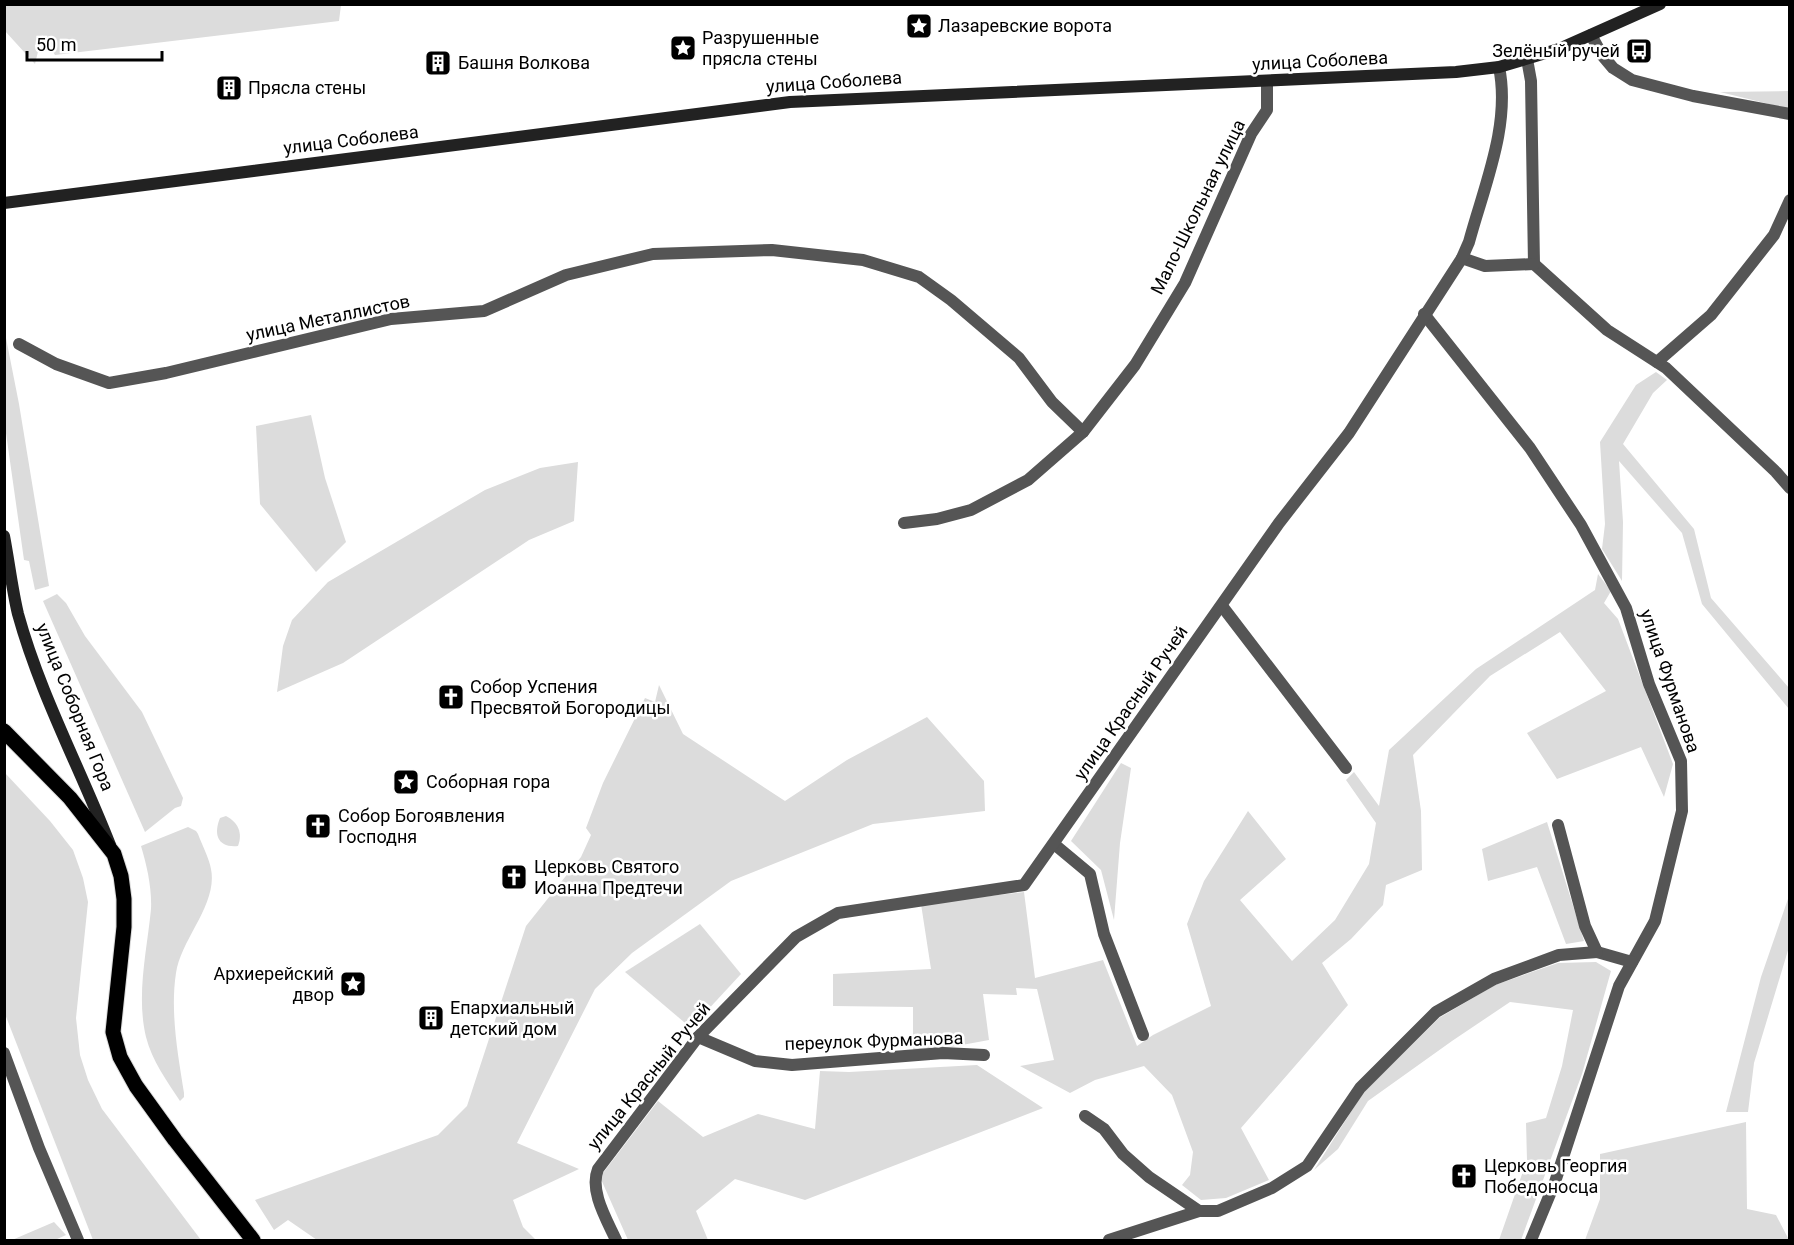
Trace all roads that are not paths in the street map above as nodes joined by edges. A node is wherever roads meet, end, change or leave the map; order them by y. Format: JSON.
{"nodes":[{"id":1,"x":1660,"y":4,"type":"edge"},
{"id":2,"x":1591,"y":35,"type":"junction"},
{"id":3,"x":1527,"y":59,"type":"junction"},
{"id":4,"x":1499,"y":67,"type":"junction"},
{"id":5,"x":1267,"y":82,"type":"junction"},
{"id":6,"x":1790,"y":114,"type":"edge"},
{"id":7,"x":1790,"y":200,"type":"edge"},
{"id":8,"x":4,"y":203,"type":"edge"},
{"id":9,"x":1462,"y":258,"type":"junction"},
{"id":10,"x":1534,"y":264,"type":"junction"},
{"id":11,"x":1424,"y":314,"type":"junction"},
{"id":12,"x":20,"y":344,"type":"dead end"},
{"id":13,"x":1657,"y":362,"type":"junction"},
{"id":14,"x":1083,"y":432,"type":"junction"},
{"id":15,"x":1790,"y":488,"type":"edge"},
{"id":16,"x":904,"y":523,"type":"dead end"},
{"id":17,"x":4,"y":536,"type":"edge"},
{"id":18,"x":1222,"y":606,"type":"junction"},
{"id":19,"x":4,"y":731,"type":"edge"},
{"id":20,"x":1346,"y":768,"type":"dead end"},
{"id":21,"x":1558,"y":825,"type":"dead end"},
{"id":22,"x":1054,"y":844,"type":"junction"},
{"id":23,"x":114,"y":854,"type":"junction"},
{"id":24,"x":1597,"y":952,"type":"junction"},
{"id":25,"x":1632,"y":962,"type":"junction"},
{"id":26,"x":1143,"y":1035,"type":"dead end"},
{"id":27,"x":699,"y":1037,"type":"junction"},
{"id":28,"x":4,"y":1053,"type":"edge"},
{"id":29,"x":984,"y":1055,"type":"dead end"},
{"id":30,"x":1085,"y":1116,"type":"dead end"},
{"id":31,"x":1199,"y":1211,"type":"junction"},
{"id":32,"x":78,"y":1240,"type":"edge"},
{"id":33,"x":253,"y":1240,"type":"edge"},
{"id":34,"x":616,"y":1240,"type":"edge"},
{"id":35,"x":1109,"y":1240,"type":"edge"},
{"id":36,"x":1531,"y":1240,"type":"edge"}],
"edges":[{"from":1,"to":2,"type":"main road","name":"улица Соболева"},
{"from":2,"to":3,"type":"main road","name":"улица Соболева"},
{"from":2,"to":6,"type":"street"},
{"from":3,"to":4,"type":"main road","name":"улица Соболева"},
{"from":3,"to":10,"type":"street"},
{"from":4,"to":5,"type":"main road","name":"улица Соболева"},
{"from":4,"to":9,"type":"street","name":"улица Красный Ручей"},
{"from":5,"to":8,"type":"main road","name":"улица Соболева"},
{"from":5,"to":14,"type":"street","name":"Мало-Школьная улица"},
{"from":7,"to":13,"type":"street"},
{"from":9,"to":10,"type":"street"},
{"from":9,"to":11,"type":"street","name":"улица Красный Ручей"},
{"from":10,"to":13,"type":"street"},
{"from":11,"to":18,"type":"street","name":"улица Красный Ручей"},
{"from":11,"to":25,"type":"street","name":"улица Фурманова"},
{"from":12,"to":14,"type":"street","name":"улица Металлистов"},
{"from":13,"to":15,"type":"street"},
{"from":14,"to":16,"type":"street","name":"Мало-Школьная улица"},
{"from":17,"to":23,"type":"main road","name":"улица Соборная Гора"},
{"from":18,"to":20,"type":"street"},
{"from":18,"to":22,"type":"street","name":"улица Красный Ручей"},
{"from":19,"to":23,"type":"main road"},
{"from":21,"to":24,"type":"street"},
{"from":22,"to":26,"type":"street"},
{"from":22,"to":27,"type":"street","name":"улица Красный Ручей"},
{"from":23,"to":33,"type":"main road"},
{"from":24,"to":25,"type":"street"},
{"from":24,"to":31,"type":"street"},
{"from":25,"to":36,"type":"street","name":"улица Фурманова"},
{"from":27,"to":29,"type":"street","name":"переулок Фурманова"},
{"from":27,"to":34,"type":"street","name":"улица Красный Ручей"},
{"from":28,"to":32,"type":"street"},
{"from":30,"to":31,"type":"street"},
{"from":31,"to":35,"type":"street"}]}
